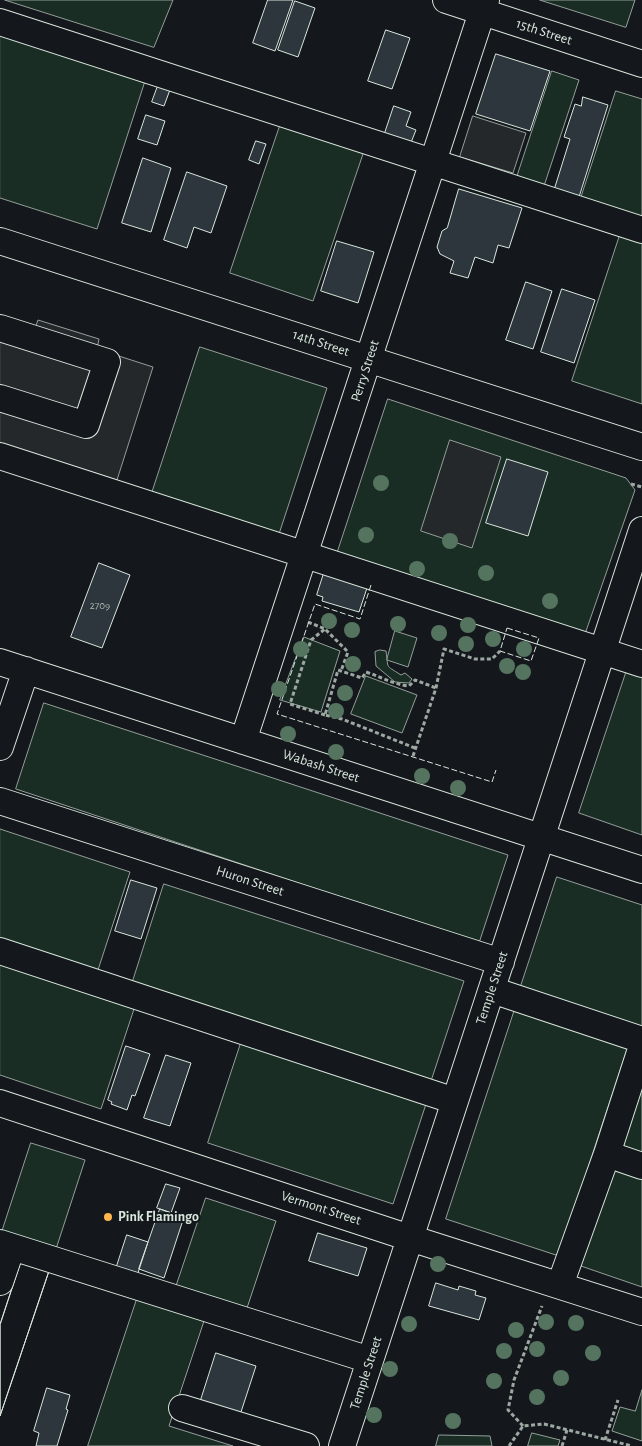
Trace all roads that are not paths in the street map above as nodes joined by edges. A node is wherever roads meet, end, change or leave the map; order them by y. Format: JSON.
{"nodes":[{"id":1,"x":446,"y":0,"type":"edge"},
{"id":2,"x":484,"y":6,"type":"edge"},
{"id":3,"x":0,"y":22,"type":"edge"},
{"id":4,"x":642,"y":64,"type":"edge"},
{"id":5,"x":433,"y":162,"type":"junction"},
{"id":6,"x":642,"y":230,"type":"edge"},
{"id":7,"x":0,"y":241,"type":"edge"},
{"id":8,"x":0,"y":328,"type":"edge"},
{"id":9,"x":369,"y":358,"type":"junction"},
{"id":10,"x":0,"y":398,"type":"edge"},
{"id":11,"x":642,"y":447,"type":"edge"},
{"id":12,"x":0,"y":456,"type":"edge"},
{"id":13,"x":642,"y":530,"type":"edge"},
{"id":14,"x":303,"y":554,"type":"junction"},
{"id":15,"x":602,"y":652,"type":"junction"},
{"id":16,"x":0,"y":662,"type":"edge"},
{"id":17,"x":642,"y":664,"type":"edge"},
{"id":18,"x":26,"y":670,"type":"junction"},
{"id":19,"x":243,"y":741,"type":"junction"},
{"id":20,"x":0,"y":747,"type":"edge"},
{"id":21,"x":0,"y":801,"type":"edge"},
{"id":22,"x":541,"y":838,"type":"junction"},
{"id":23,"x":642,"y":870,"type":"edge"},
{"id":24,"x":0,"y":951,"type":"edge"},
{"id":25,"x":501,"y":962,"type":"junction"},
{"id":26,"x":492,"y":990,"type":"junction"},
{"id":27,"x":642,"y":1040,"type":"edge"},
{"id":28,"x":642,"y":1046,"type":"edge"},
{"id":29,"x":455,"y":1101,"type":"junction"},
{"id":30,"x":0,"y":1103,"type":"edge"},
{"id":31,"x":607,"y":1154,"type":"junction"},
{"id":32,"x":642,"y":1166,"type":"edge"},
{"id":33,"x":410,"y":1238,"type":"junction"},
{"id":34,"x":6,"y":1245,"type":"edge"},
{"id":35,"x":0,"y":1282,"type":"edge"},
{"id":36,"x":560,"y":1285,"type":"junction"},
{"id":37,"x":642,"y":1312,"type":"edge"},
{"id":38,"x":370,"y":1360,"type":"junction"},
{"id":39,"x":182,"y":1408,"type":"dead end"},
{"id":40,"x":306,"y":1446,"type":"edge"},
{"id":41,"x":342,"y":1446,"type":"edge"}],
"edges":[{"from":1,"to":2,"type":"street","name":"15th Street"},
{"from":2,"to":4,"type":"street","name":"15th Street"},
{"from":2,"to":5,"type":"street","name":"Perry Street"},
{"from":3,"to":5,"type":"street"},
{"from":5,"to":6,"type":"street"},
{"from":5,"to":9,"type":"street","name":"Perry Street"},
{"from":7,"to":9,"type":"street","name":"14th Street"},
{"from":8,"to":10,"type":"street"},
{"from":9,"to":11,"type":"street","name":"14th Street"},
{"from":9,"to":14,"type":"street","name":"Perry Street"},
{"from":12,"to":14,"type":"street"},
{"from":13,"to":15,"type":"street","name":"Temple Street"},
{"from":14,"to":15,"type":"street"},
{"from":14,"to":19,"type":"street","name":"Perry Street"},
{"from":15,"to":17,"type":"street"},
{"from":15,"to":22,"type":"street","name":"Temple Street"},
{"from":16,"to":18,"type":"street","name":"Wabash Street"},
{"from":18,"to":19,"type":"street","name":"Wabash Street"},
{"from":18,"to":20,"type":"street"},
{"from":19,"to":22,"type":"street","name":"Wabash Street"},
{"from":21,"to":25,"type":"street","name":"Huron Street"},
{"from":22,"to":23,"type":"street","name":"Wabash Street"},
{"from":22,"to":25,"type":"street","name":"Temple Street"},
{"from":24,"to":29,"type":"street"},
{"from":25,"to":26,"type":"street","name":"Temple Street"},
{"from":26,"to":27,"type":"street"},
{"from":26,"to":29,"type":"street","name":"Temple Street"},
{"from":28,"to":31,"type":"street"},
{"from":29,"to":33,"type":"street","name":"Temple Street"},
{"from":30,"to":33,"type":"street","name":"Vermont Street"},
{"from":31,"to":32,"type":"street"},
{"from":31,"to":36,"type":"street"},
{"from":33,"to":36,"type":"street","name":"Vermont Street"},
{"from":33,"to":38,"type":"street","name":"Temple Street"},
{"from":34,"to":35,"type":"street"},
{"from":34,"to":38,"type":"street"},
{"from":36,"to":37,"type":"street","name":"Vermont Street"},
{"from":38,"to":41,"type":"street","name":"Temple Street"},
{"from":39,"to":40,"type":"street"}]}
